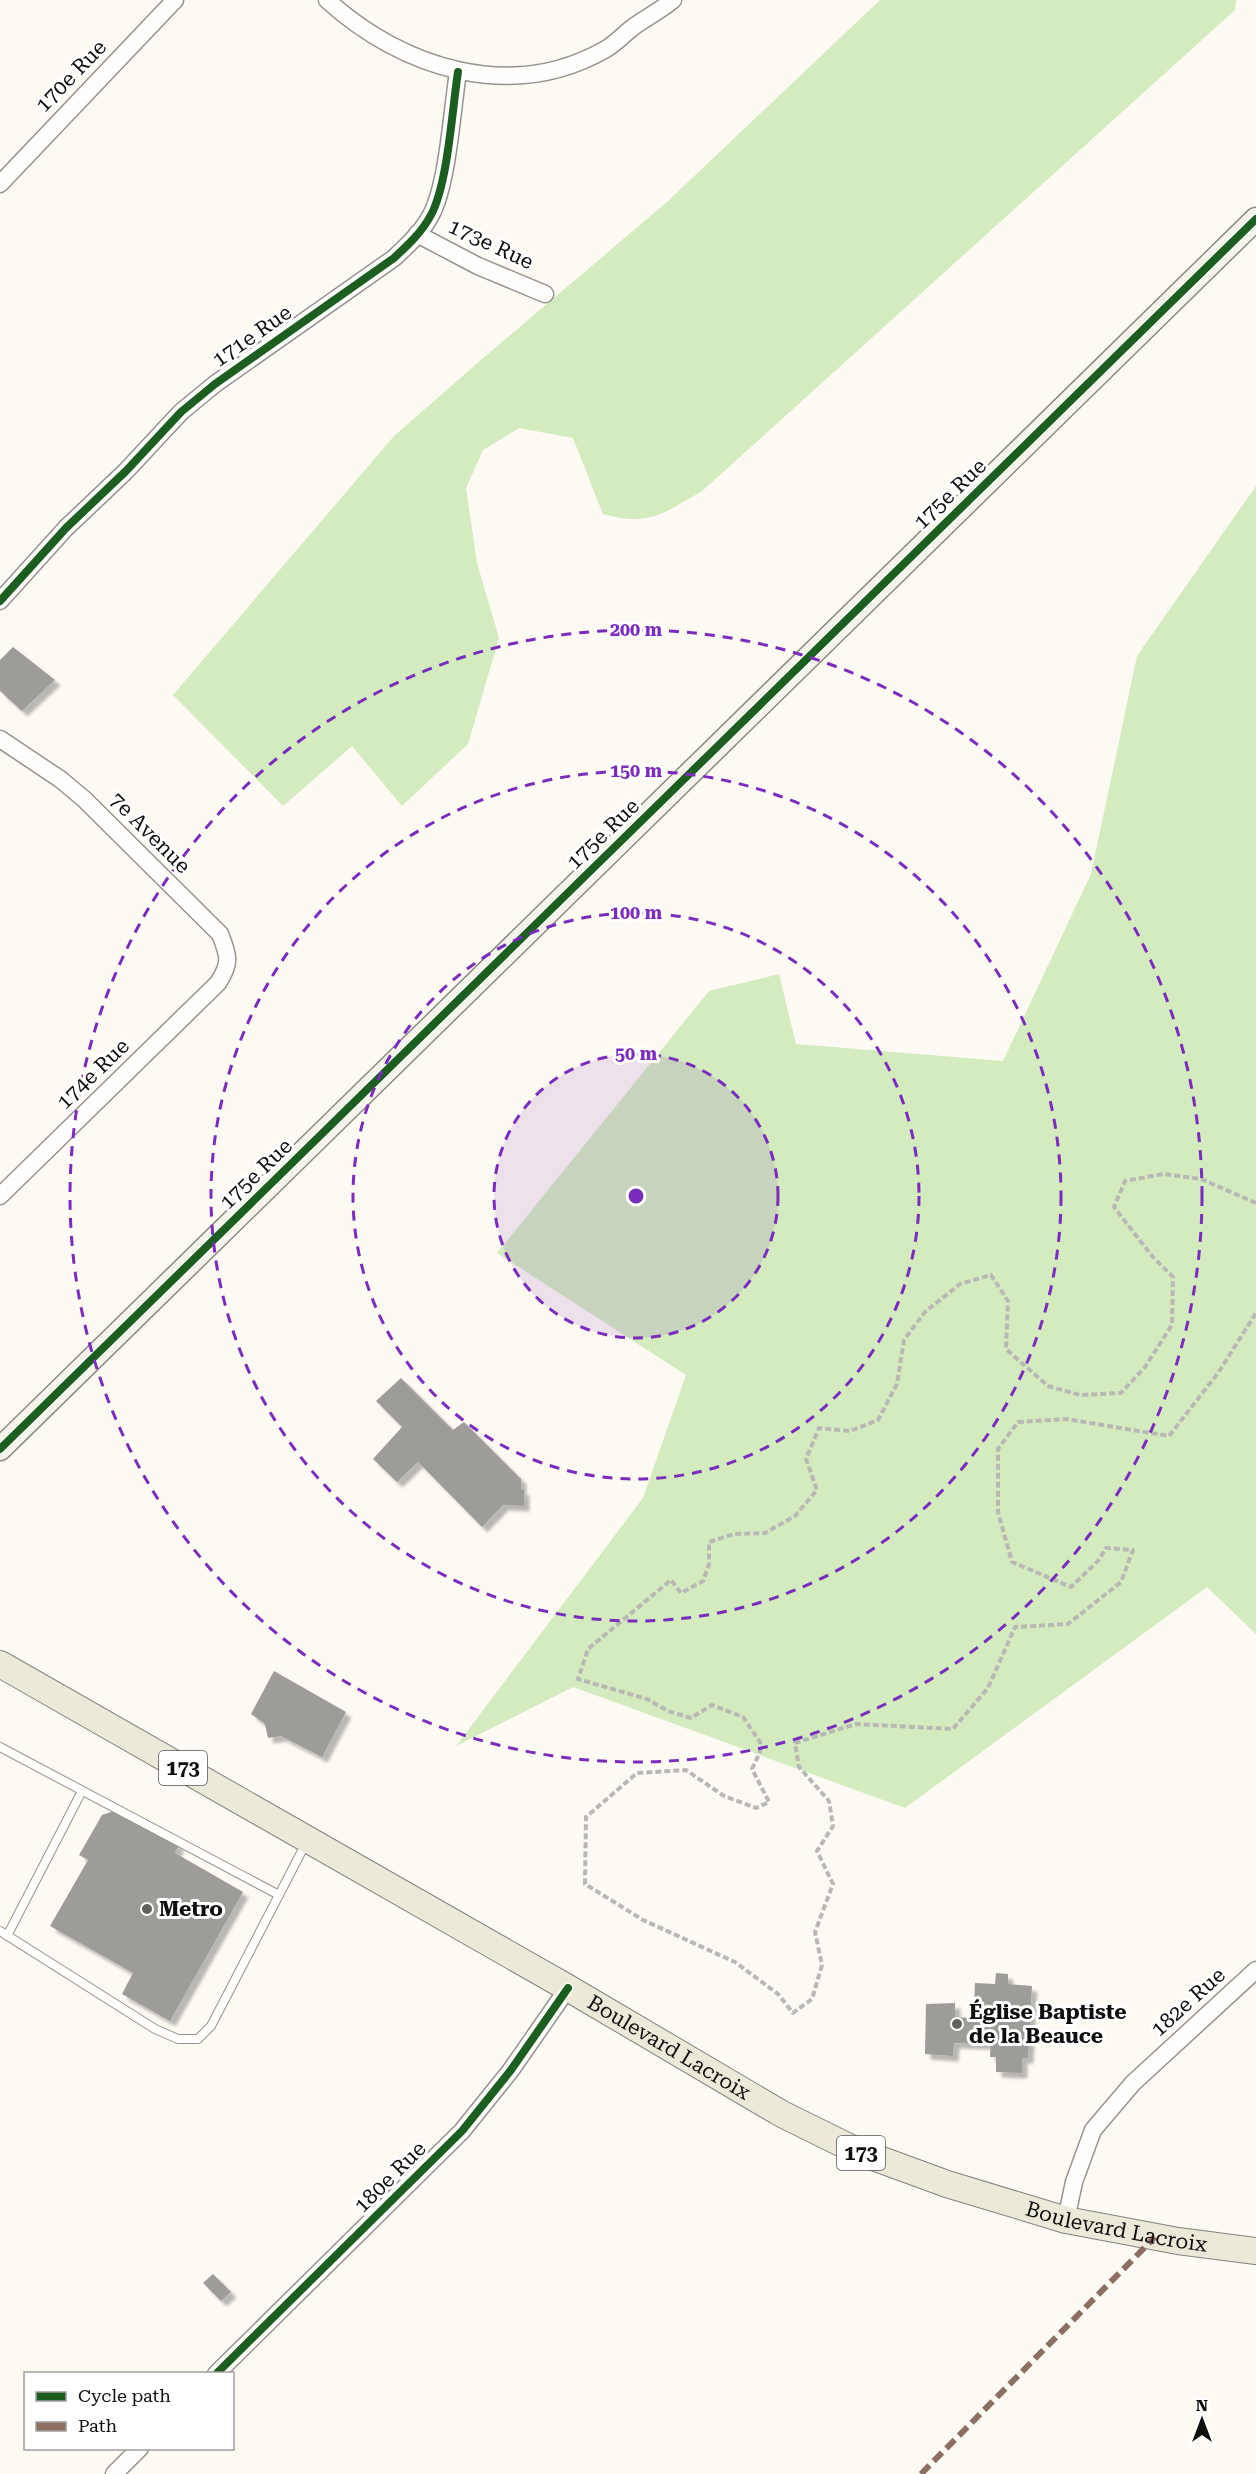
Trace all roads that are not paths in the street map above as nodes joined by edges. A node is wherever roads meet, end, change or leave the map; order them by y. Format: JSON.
{"nodes":[{"id":1,"x":176,"y":0,"type":"edge"},
{"id":2,"x":327,"y":0,"type":"edge"},
{"id":3,"x":673,"y":0,"type":"edge"},
{"id":4,"x":458,"y":72,"type":"junction"},
{"id":5,"x":0,"y":184,"type":"edge"},
{"id":6,"x":1256,"y":219,"type":"edge"},
{"id":7,"x":417,"y":234,"type":"junction"},
{"id":8,"x":545,"y":294,"type":"dead end"},
{"id":9,"x":0,"y":601,"type":"edge"},
{"id":10,"x":0,"y":739,"type":"edge"},
{"id":11,"x":218,"y":983,"type":"joint"},
{"id":12,"x":0,"y":1197,"type":"edge"},
{"id":13,"x":2,"y":1444,"type":"edge"},
{"id":14,"x":0,"y":1664,"type":"edge"},
{"id":15,"x":0,"y":1747,"type":"edge"},
{"id":16,"x":82,"y":1791,"type":"junction"},
{"id":17,"x":308,"y":1840,"type":"junction"},
{"id":18,"x":279,"y":1895,"type":"junction"},
{"id":19,"x":3,"y":1933,"type":"edge"},
{"id":20,"x":1256,"y":1971,"type":"edge"},
{"id":21,"x":568,"y":1989,"type":"junction"},
{"id":22,"x":1066,"y":2220,"type":"junction"},
{"id":23,"x":1256,"y":2251,"type":"edge"},
{"id":24,"x":217,"y":2372,"type":"edge"},
{"id":25,"x":138,"y":2450,"type":"edge"},
{"id":26,"x":114,"y":2474,"type":"edge"}],
"edges":[{"from":1,"to":5,"type":"street","name":"170e Rue"},
{"from":2,"to":4,"type":"street"},
{"from":3,"to":4,"type":"street"},
{"from":4,"to":7,"type":"street","name":"171e Rue"},
{"from":6,"to":13,"type":"street","name":"175e Rue"},
{"from":7,"to":8,"type":"street","name":"173e Rue"},
{"from":7,"to":9,"type":"street","name":"171e Rue"},
{"from":10,"to":11,"type":"street","name":"7e Avenue"},
{"from":11,"to":12,"type":"street","name":"174e Rue"},
{"from":14,"to":17,"type":"main road","name":"Boulevard Lacroix","number":"173"},
{"from":15,"to":16,"type":"lane"},
{"from":16,"to":18,"type":"lane"},
{"from":16,"to":19,"type":"lane"},
{"from":17,"to":18,"type":"lane"},
{"from":17,"to":21,"type":"main road","name":"Boulevard Lacroix","number":"173"},
{"from":18,"to":19,"type":"lane"},
{"from":20,"to":22,"type":"street","name":"182e Rue"},
{"from":21,"to":22,"type":"main road","name":"Boulevard Lacroix","number":"173"},
{"from":21,"to":24,"type":"street","name":"180e Rue"},
{"from":22,"to":23,"type":"main road","name":"Boulevard Lacroix","number":"173"},
{"from":25,"to":26,"type":"street"}]}
